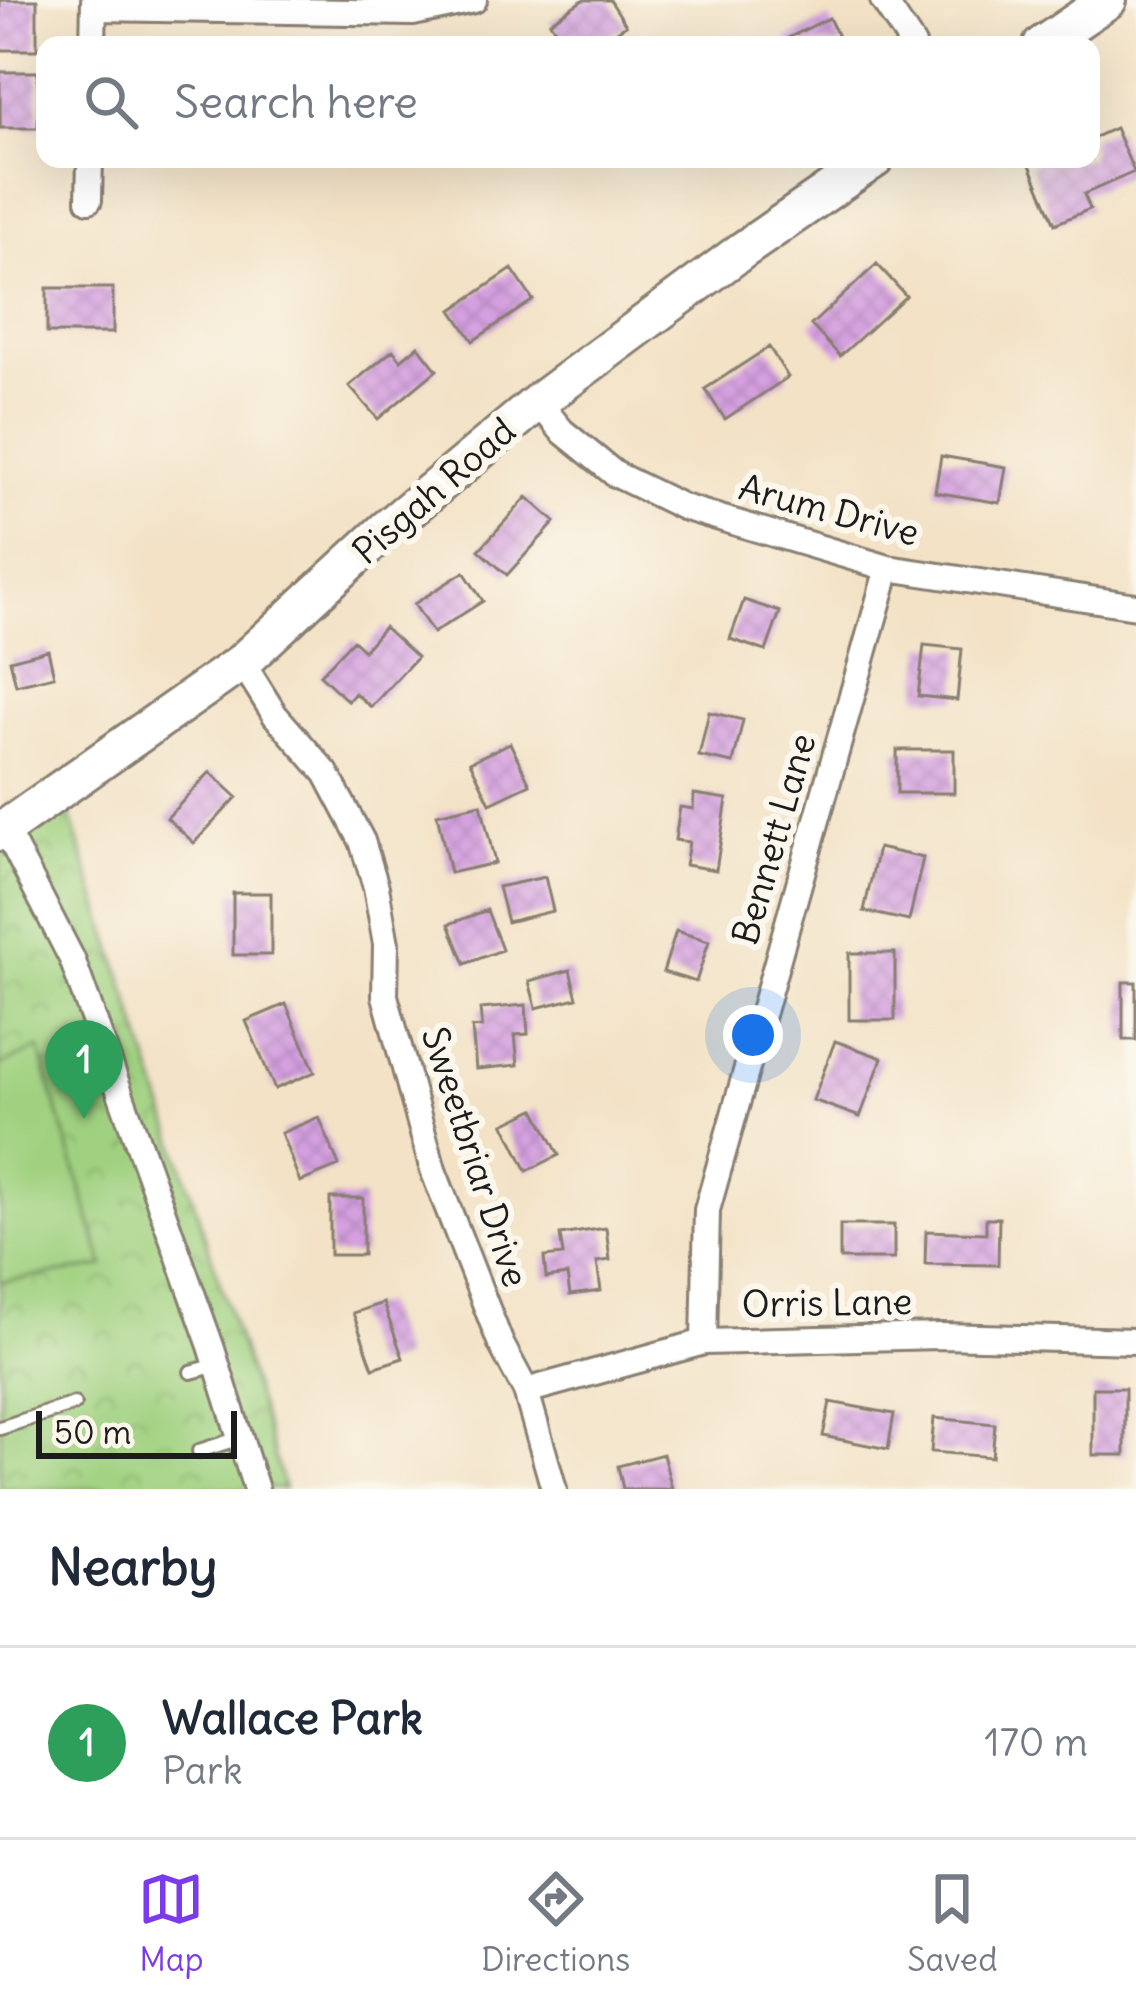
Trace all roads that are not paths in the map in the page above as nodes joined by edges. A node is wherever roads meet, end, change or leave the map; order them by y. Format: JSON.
{"nodes":[{"id":1,"x":474,"y":0,"type":"edge"},
{"id":2,"x":883,"y":0,"type":"edge"},
{"id":3,"x":1108,"y":0,"type":"edge"},
{"id":4,"x":94,"y":4,"type":"edge"},
{"id":5,"x":93,"y":36,"type":"edge"},
{"id":6,"x":907,"y":36,"type":"edge"},
{"id":7,"x":1055,"y":36,"type":"edge"},
{"id":8,"x":90,"y":168,"type":"edge"},
{"id":9,"x":862,"y":168,"type":"edge"},
{"id":10,"x":89,"y":200,"type":"dead end"},
{"id":11,"x":538,"y":402,"type":"junction"},
{"id":12,"x":888,"y":568,"type":"junction"},
{"id":13,"x":1136,"y":606,"type":"edge"},
{"id":14,"x":242,"y":662,"type":"junction"},
{"id":15,"x":3,"y":830,"type":"edge"},
{"id":16,"x":1136,"y":1341,"type":"edge"},
{"id":17,"x":704,"y":1342,"type":"junction"},
{"id":18,"x":217,"y":1365,"type":"junction"},
{"id":19,"x":191,"y":1372,"type":"dead end"},
{"id":20,"x":526,"y":1391,"type":"junction"},
{"id":21,"x":74,"y":1405,"type":"dead end"},
{"id":22,"x":0,"y":1428,"type":"edge"},
{"id":23,"x":240,"y":1438,"type":"junction"},
{"id":24,"x":199,"y":1451,"type":"dead end"},
{"id":25,"x":256,"y":1489,"type":"edge"},
{"id":26,"x":554,"y":1489,"type":"edge"}],
"edges":[{"from":1,"to":4,"type":"street"},
{"from":2,"to":6,"type":"street"},
{"from":3,"to":7,"type":"street"},
{"from":4,"to":5,"type":"street"},
{"from":8,"to":10,"type":"street"},
{"from":9,"to":11,"type":"street","name":"Pisgah Road"},
{"from":11,"to":12,"type":"street","name":"Arum Drive"},
{"from":11,"to":14,"type":"street","name":"Pisgah Road"},
{"from":12,"to":13,"type":"street","name":"Arum Drive"},
{"from":12,"to":17,"type":"street","name":"Bennett Lane"},
{"from":14,"to":15,"type":"street","name":"Pisgah Road"},
{"from":14,"to":20,"type":"street","name":"Sweetbriar Drive"},
{"from":15,"to":18,"type":"street"},
{"from":16,"to":17,"type":"street","name":"Orris Lane"},
{"from":17,"to":20,"type":"street","name":"Orris Lane"},
{"from":18,"to":19,"type":"lane"},
{"from":18,"to":23,"type":"street"},
{"from":20,"to":26,"type":"street","name":"Sweetbriar Drive"},
{"from":21,"to":22,"type":"lane"},
{"from":23,"to":24,"type":"lane"},
{"from":23,"to":25,"type":"street"}]}
